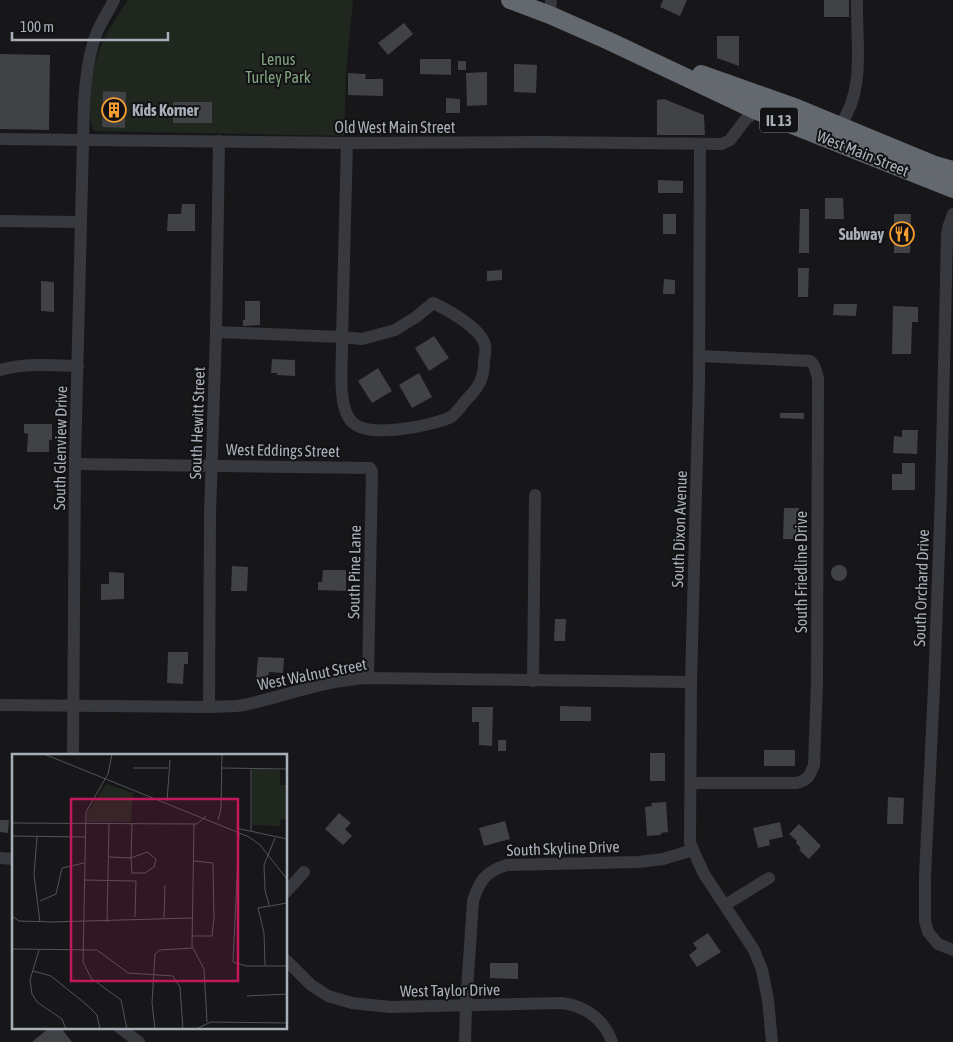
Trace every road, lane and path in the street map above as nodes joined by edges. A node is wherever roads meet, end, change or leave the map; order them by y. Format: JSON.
{"nodes":[{"id":1,"x":114,"y":0,"type":"edge"},
{"id":2,"x":510,"y":0,"type":"edge"},
{"id":3,"x":856,"y":0,"type":"edge"},
{"id":4,"x":551,"y":8,"type":"edge"},
{"id":5,"x":609,"y":41,"type":"junction"},
{"id":6,"x":772,"y":99,"type":"junction"},
{"id":7,"x":757,"y":111,"type":"junction"},
{"id":8,"x":840,"y":125,"type":"junction"},
{"id":9,"x":0,"y":139,"type":"edge"},
{"id":10,"x":83,"y":141,"type":"junction"},
{"id":11,"x":219,"y":141,"type":"junction"},
{"id":12,"x":347,"y":143,"type":"junction"},
{"id":13,"x":700,"y":144,"type":"junction"},
{"id":14,"x":953,"y":170,"type":"edge"},
{"id":15,"x":953,"y":189,"type":"edge"},
{"id":16,"x":953,"y":214,"type":"edge"},
{"id":17,"x":0,"y":221,"type":"edge"},
{"id":18,"x":80,"y":222,"type":"junction"},
{"id":19,"x":216,"y":332,"type":"junction"},
{"id":20,"x":342,"y":337,"type":"junction"},
{"id":21,"x":699,"y":356,"type":"junction"},
{"id":22,"x":78,"y":366,"type":"junction"},
{"id":23,"x":0,"y":370,"type":"edge"},
{"id":24,"x":76,"y":464,"type":"junction"},
{"id":25,"x":212,"y":465,"type":"junction"},
{"id":26,"x":370,"y":468,"type":"joint"},
{"id":27,"x":535,"y":495,"type":"dead end"},
{"id":28,"x":368,"y":678,"type":"junction"},
{"id":29,"x":533,"y":682,"type":"junction"},
{"id":30,"x":692,"y":682,"type":"junction"},
{"id":31,"x":0,"y":706,"type":"edge"},
{"id":32,"x":74,"y":706,"type":"junction"},
{"id":33,"x":209,"y":707,"type":"junction"},
{"id":34,"x":73,"y":754,"type":"edge"},
{"id":35,"x":692,"y":782,"type":"junction"},
{"id":36,"x":693,"y":850,"type":"junction"},
{"id":37,"x":304,"y":872,"type":"dead end"},
{"id":38,"x":769,"y":878,"type":"dead end"},
{"id":39,"x":288,"y":890,"type":"edge"},
{"id":40,"x":725,"y":906,"type":"junction"},
{"id":41,"x":953,"y":950,"type":"edge"},
{"id":42,"x":288,"y":962,"type":"edge"},
{"id":43,"x":466,"y":1005,"type":"junction"},
{"id":44,"x":123,"y":1030,"type":"edge"},
{"id":45,"x":139,"y":1042,"type":"edge"},
{"id":46,"x":466,"y":1042,"type":"edge"},
{"id":47,"x":612,"y":1042,"type":"edge"},
{"id":48,"x":772,"y":1042,"type":"edge"}],
"edges":[{"from":1,"to":10,"type":"street","name":"South Glenview Drive"},
{"from":2,"to":4,"type":"highway","name":"West Main Street","number":"IL 13"},
{"from":3,"to":8,"type":"street"},
{"from":4,"to":5,"type":"highway","name":"West Main Street","number":"IL 13"},
{"from":5,"to":6,"type":"highway","name":"West Main Street","number":"IL 13"},
{"from":5,"to":7,"type":"highway","name":"West Main Street","number":"IL 13"},
{"from":6,"to":7,"type":"street","name":"Old West Main Street"},
{"from":6,"to":8,"type":"highway","name":"West Main Street","number":"IL 13"},
{"from":7,"to":13,"type":"street","name":"Old West Main Street"},
{"from":7,"to":15,"type":"highway","name":"West Main Street","number":"IL 13"},
{"from":8,"to":14,"type":"highway","name":"West Main Street","number":"IL 13"},
{"from":9,"to":10,"type":"street","name":"Old West Main Street"},
{"from":10,"to":11,"type":"street","name":"Old West Main Street"},
{"from":10,"to":18,"type":"street","name":"South Glenview Drive"},
{"from":11,"to":12,"type":"street","name":"Old West Main Street"},
{"from":11,"to":19,"type":"street","name":"South Hewitt Street"},
{"from":12,"to":13,"type":"street","name":"Old West Main Street"},
{"from":12,"to":20,"type":"street"},
{"from":13,"to":21,"type":"street","name":"South Dixon Avenue"},
{"from":16,"to":41,"type":"street","name":"South Orchard Drive"},
{"from":17,"to":18,"type":"street"},
{"from":18,"to":22,"type":"street","name":"South Glenview Drive"},
{"from":19,"to":20,"type":"street"},
{"from":19,"to":25,"type":"street","name":"South Hewitt Street"},
{"from":20,"to":20,"type":"street"},
{"from":21,"to":30,"type":"street","name":"South Dixon Avenue"},
{"from":21,"to":35,"type":"street","name":"South Friedline Drive"},
{"from":22,"to":23,"type":"street"},
{"from":22,"to":24,"type":"street","name":"South Glenview Drive"},
{"from":24,"to":25,"type":"street","name":"West Eddings Street"},
{"from":24,"to":32,"type":"street","name":"South Glenview Drive"},
{"from":25,"to":26,"type":"street","name":"West Eddings Street"},
{"from":25,"to":33,"type":"street","name":"South Hewitt Street"},
{"from":26,"to":28,"type":"street","name":"South Pine Lane"},
{"from":27,"to":29,"type":"street"},
{"from":28,"to":29,"type":"street","name":"West Walnut Street"},
{"from":28,"to":33,"type":"street","name":"West Walnut Street"},
{"from":29,"to":30,"type":"street","name":"West Walnut Street"},
{"from":30,"to":35,"type":"street","name":"South Dixon Avenue"},
{"from":31,"to":32,"type":"street","name":"West Walnut Street"},
{"from":32,"to":33,"type":"street","name":"West Walnut Street"},
{"from":32,"to":34,"type":"street","name":"South Glenview Drive"},
{"from":35,"to":36,"type":"street","name":"South Dixon Avenue"},
{"from":36,"to":40,"type":"street","name":"South Dixon Avenue"},
{"from":36,"to":43,"type":"street","name":"South Skyline Drive"},
{"from":37,"to":39,"type":"street"},
{"from":38,"to":40,"type":"street"},
{"from":40,"to":48,"type":"street","name":"South Dixon Avenue"},
{"from":42,"to":43,"type":"street","name":"West Taylor Drive"},
{"from":43,"to":46,"type":"street","name":"South Skyline Drive"},
{"from":43,"to":47,"type":"street","name":"West Taylor Drive"},
{"from":44,"to":45,"type":"street"}]}
